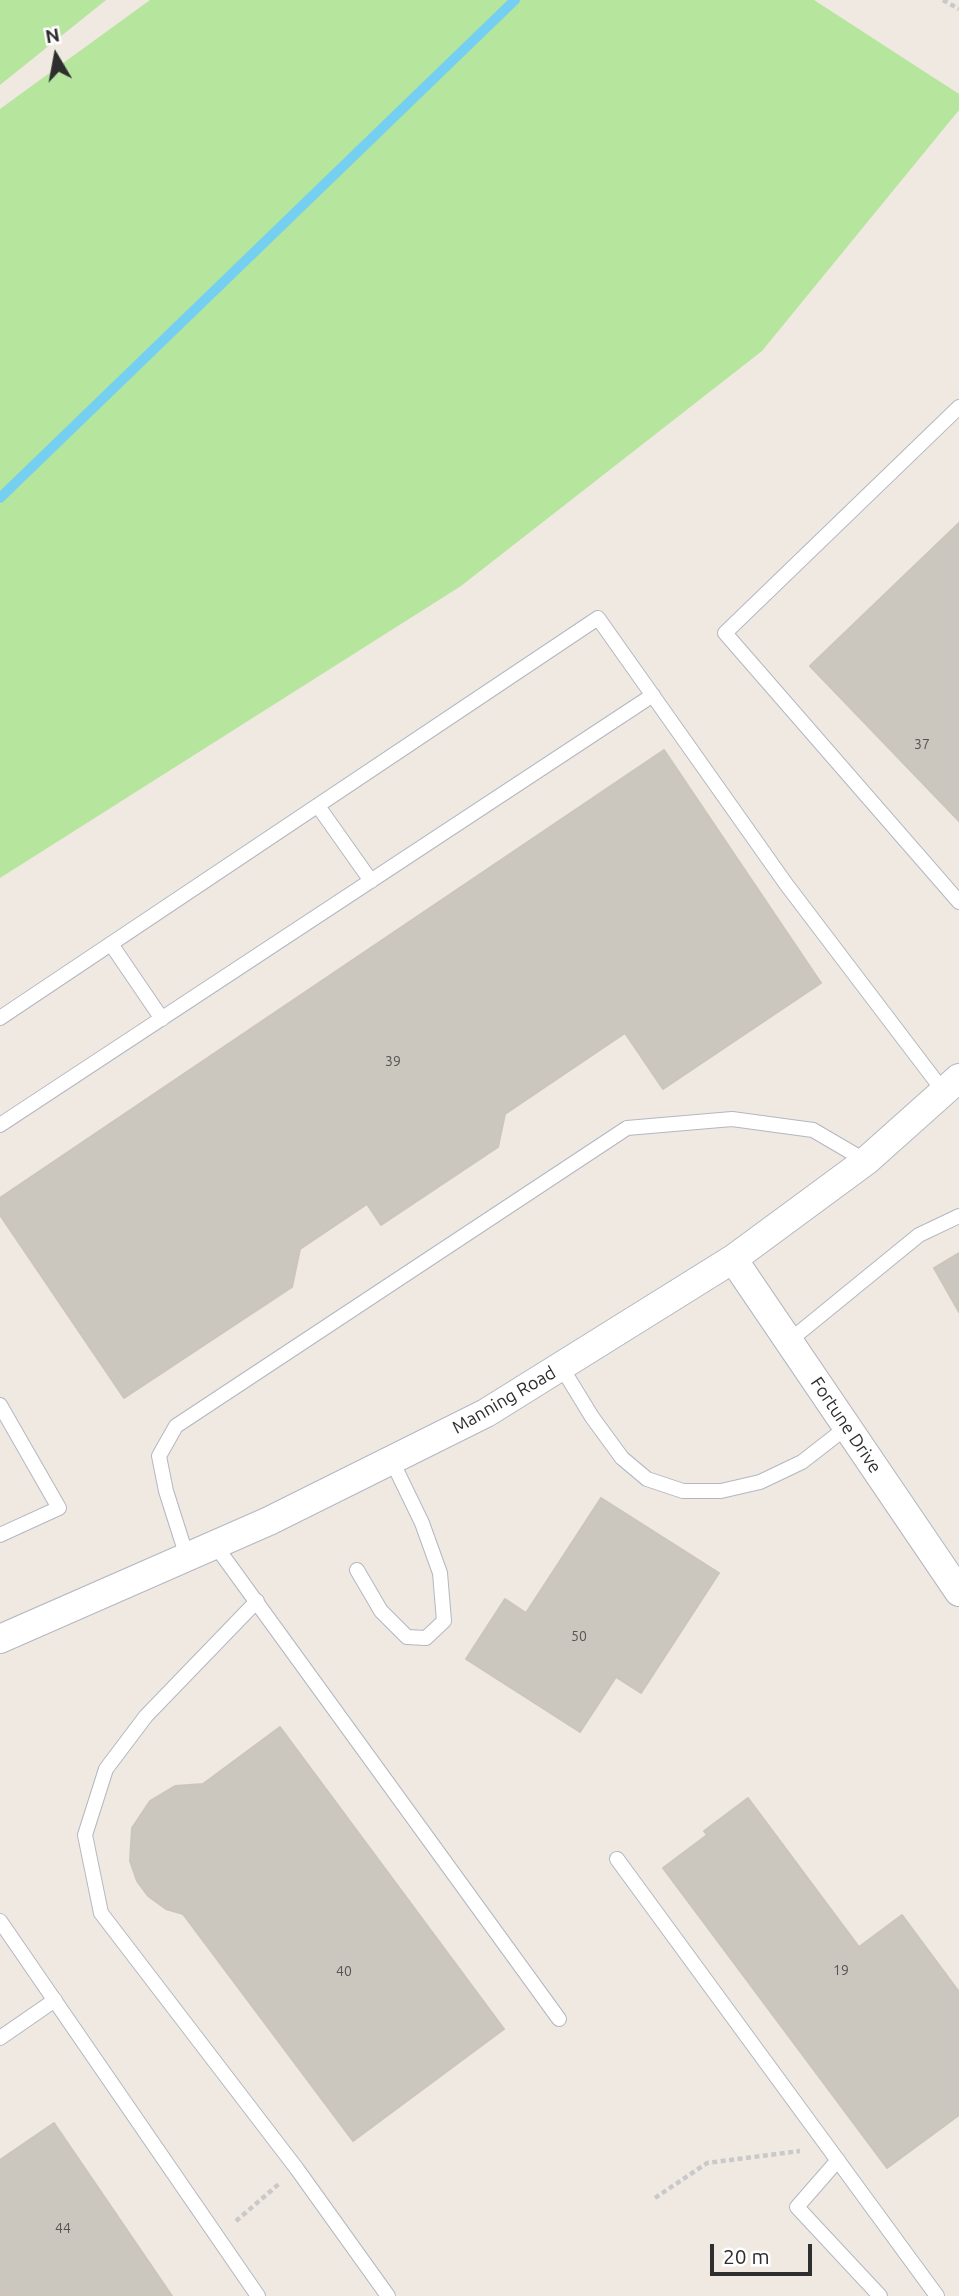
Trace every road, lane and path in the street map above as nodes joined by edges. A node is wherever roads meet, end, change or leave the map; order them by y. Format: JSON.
{"nodes":[{"id":1,"x":943,"y":0,"type":"edge"},
{"id":2,"x":959,"y":9,"type":"edge"},
{"id":3,"x":959,"y":407,"type":"edge"},
{"id":4,"x":653,"y":695,"type":"junction"},
{"id":5,"x":318,"y":806,"type":"junction"},
{"id":6,"x":371,"y":881,"type":"junction"},
{"id":7,"x":959,"y":902,"type":"edge"},
{"id":8,"x":111,"y":944,"type":"junction"},
{"id":9,"x":0,"y":1018,"type":"edge"},
{"id":10,"x":162,"y":1019,"type":"junction"},
{"id":11,"x":952,"y":1085,"type":"edge"},
{"id":12,"x":0,"y":1125,"type":"edge"},
{"id":13,"x":866,"y":1161,"type":"junction"},
{"id":14,"x":959,"y":1216,"type":"edge"},
{"id":15,"x":733,"y":1259,"type":"junction"},
{"id":16,"x":789,"y":1341,"type":"junction"},
{"id":17,"x":562,"y":1368,"type":"junction"},
{"id":18,"x":0,"y":1405,"type":"edge"},
{"id":19,"x":848,"y":1427,"type":"junction"},
{"id":20,"x":392,"y":1461,"type":"junction"},
{"id":21,"x":0,"y":1535,"type":"edge"},
{"id":22,"x":215,"y":1545,"type":"junction"},
{"id":23,"x":187,"y":1557,"type":"junction"},
{"id":24,"x":357,"y":1570,"type":"dead end"},
{"id":25,"x":959,"y":1592,"type":"edge"},
{"id":26,"x":257,"y":1601,"type":"junction"},
{"id":27,"x":0,"y":1639,"type":"edge"},
{"id":28,"x":617,"y":1858,"type":"dead end"},
{"id":29,"x":0,"y":1921,"type":"edge"},
{"id":30,"x":55,"y":2000,"type":"junction"},
{"id":31,"x":559,"y":2019,"type":"dead end"},
{"id":32,"x":0,"y":2038,"type":"edge"},
{"id":33,"x":829,"y":2147,"type":"junction"},
{"id":34,"x":838,"y":2160,"type":"junction"},
{"id":35,"x":297,"y":2169,"type":"junction"},
{"id":36,"x":655,"y":2198,"type":"dead end"},
{"id":37,"x":217,"y":2236,"type":"junction"},
{"id":38,"x":258,"y":2296,"type":"edge"},
{"id":39,"x":388,"y":2296,"type":"edge"},
{"id":40,"x":880,"y":2296,"type":"edge"},
{"id":41,"x":937,"y":2296,"type":"edge"}],
"edges":[{"from":1,"to":2,"type":"path"},
{"from":3,"to":7,"type":"lane"},
{"from":4,"to":5,"type":"lane"},
{"from":4,"to":6,"type":"lane"},
{"from":4,"to":11,"type":"lane"},
{"from":5,"to":6,"type":"lane"},
{"from":5,"to":8,"type":"lane"},
{"from":6,"to":10,"type":"lane"},
{"from":8,"to":9,"type":"lane"},
{"from":8,"to":10,"type":"lane"},
{"from":10,"to":12,"type":"lane"},
{"from":11,"to":13,"type":"street","name":"Manning Road"},
{"from":13,"to":15,"type":"street","name":"Manning Road"},
{"from":13,"to":23,"type":"lane"},
{"from":14,"to":16,"type":"lane"},
{"from":15,"to":16,"type":"street","name":"Fortune Drive"},
{"from":15,"to":17,"type":"street","name":"Manning Road"},
{"from":16,"to":19,"type":"street","name":"Fortune Drive"},
{"from":17,"to":19,"type":"lane"},
{"from":17,"to":20,"type":"street","name":"Manning Road"},
{"from":18,"to":21,"type":"lane"},
{"from":19,"to":25,"type":"street","name":"Fortune Drive"},
{"from":20,"to":22,"type":"street","name":"Manning Road"},
{"from":20,"to":24,"type":"lane"},
{"from":22,"to":23,"type":"street","name":"Manning Road"},
{"from":22,"to":26,"type":"lane"},
{"from":23,"to":27,"type":"street","name":"Manning Road"},
{"from":26,"to":31,"type":"lane"},
{"from":26,"to":35,"type":"lane"},
{"from":28,"to":33,"type":"lane"},
{"from":29,"to":30,"type":"lane"},
{"from":30,"to":32,"type":"lane"},
{"from":30,"to":37,"type":"lane"},
{"from":33,"to":34,"type":"lane"},
{"from":33,"to":36,"type":"path"},
{"from":34,"to":40,"type":"lane"},
{"from":34,"to":41,"type":"lane"},
{"from":35,"to":37,"type":"path"},
{"from":35,"to":39,"type":"lane"},
{"from":37,"to":38,"type":"lane"}]}
